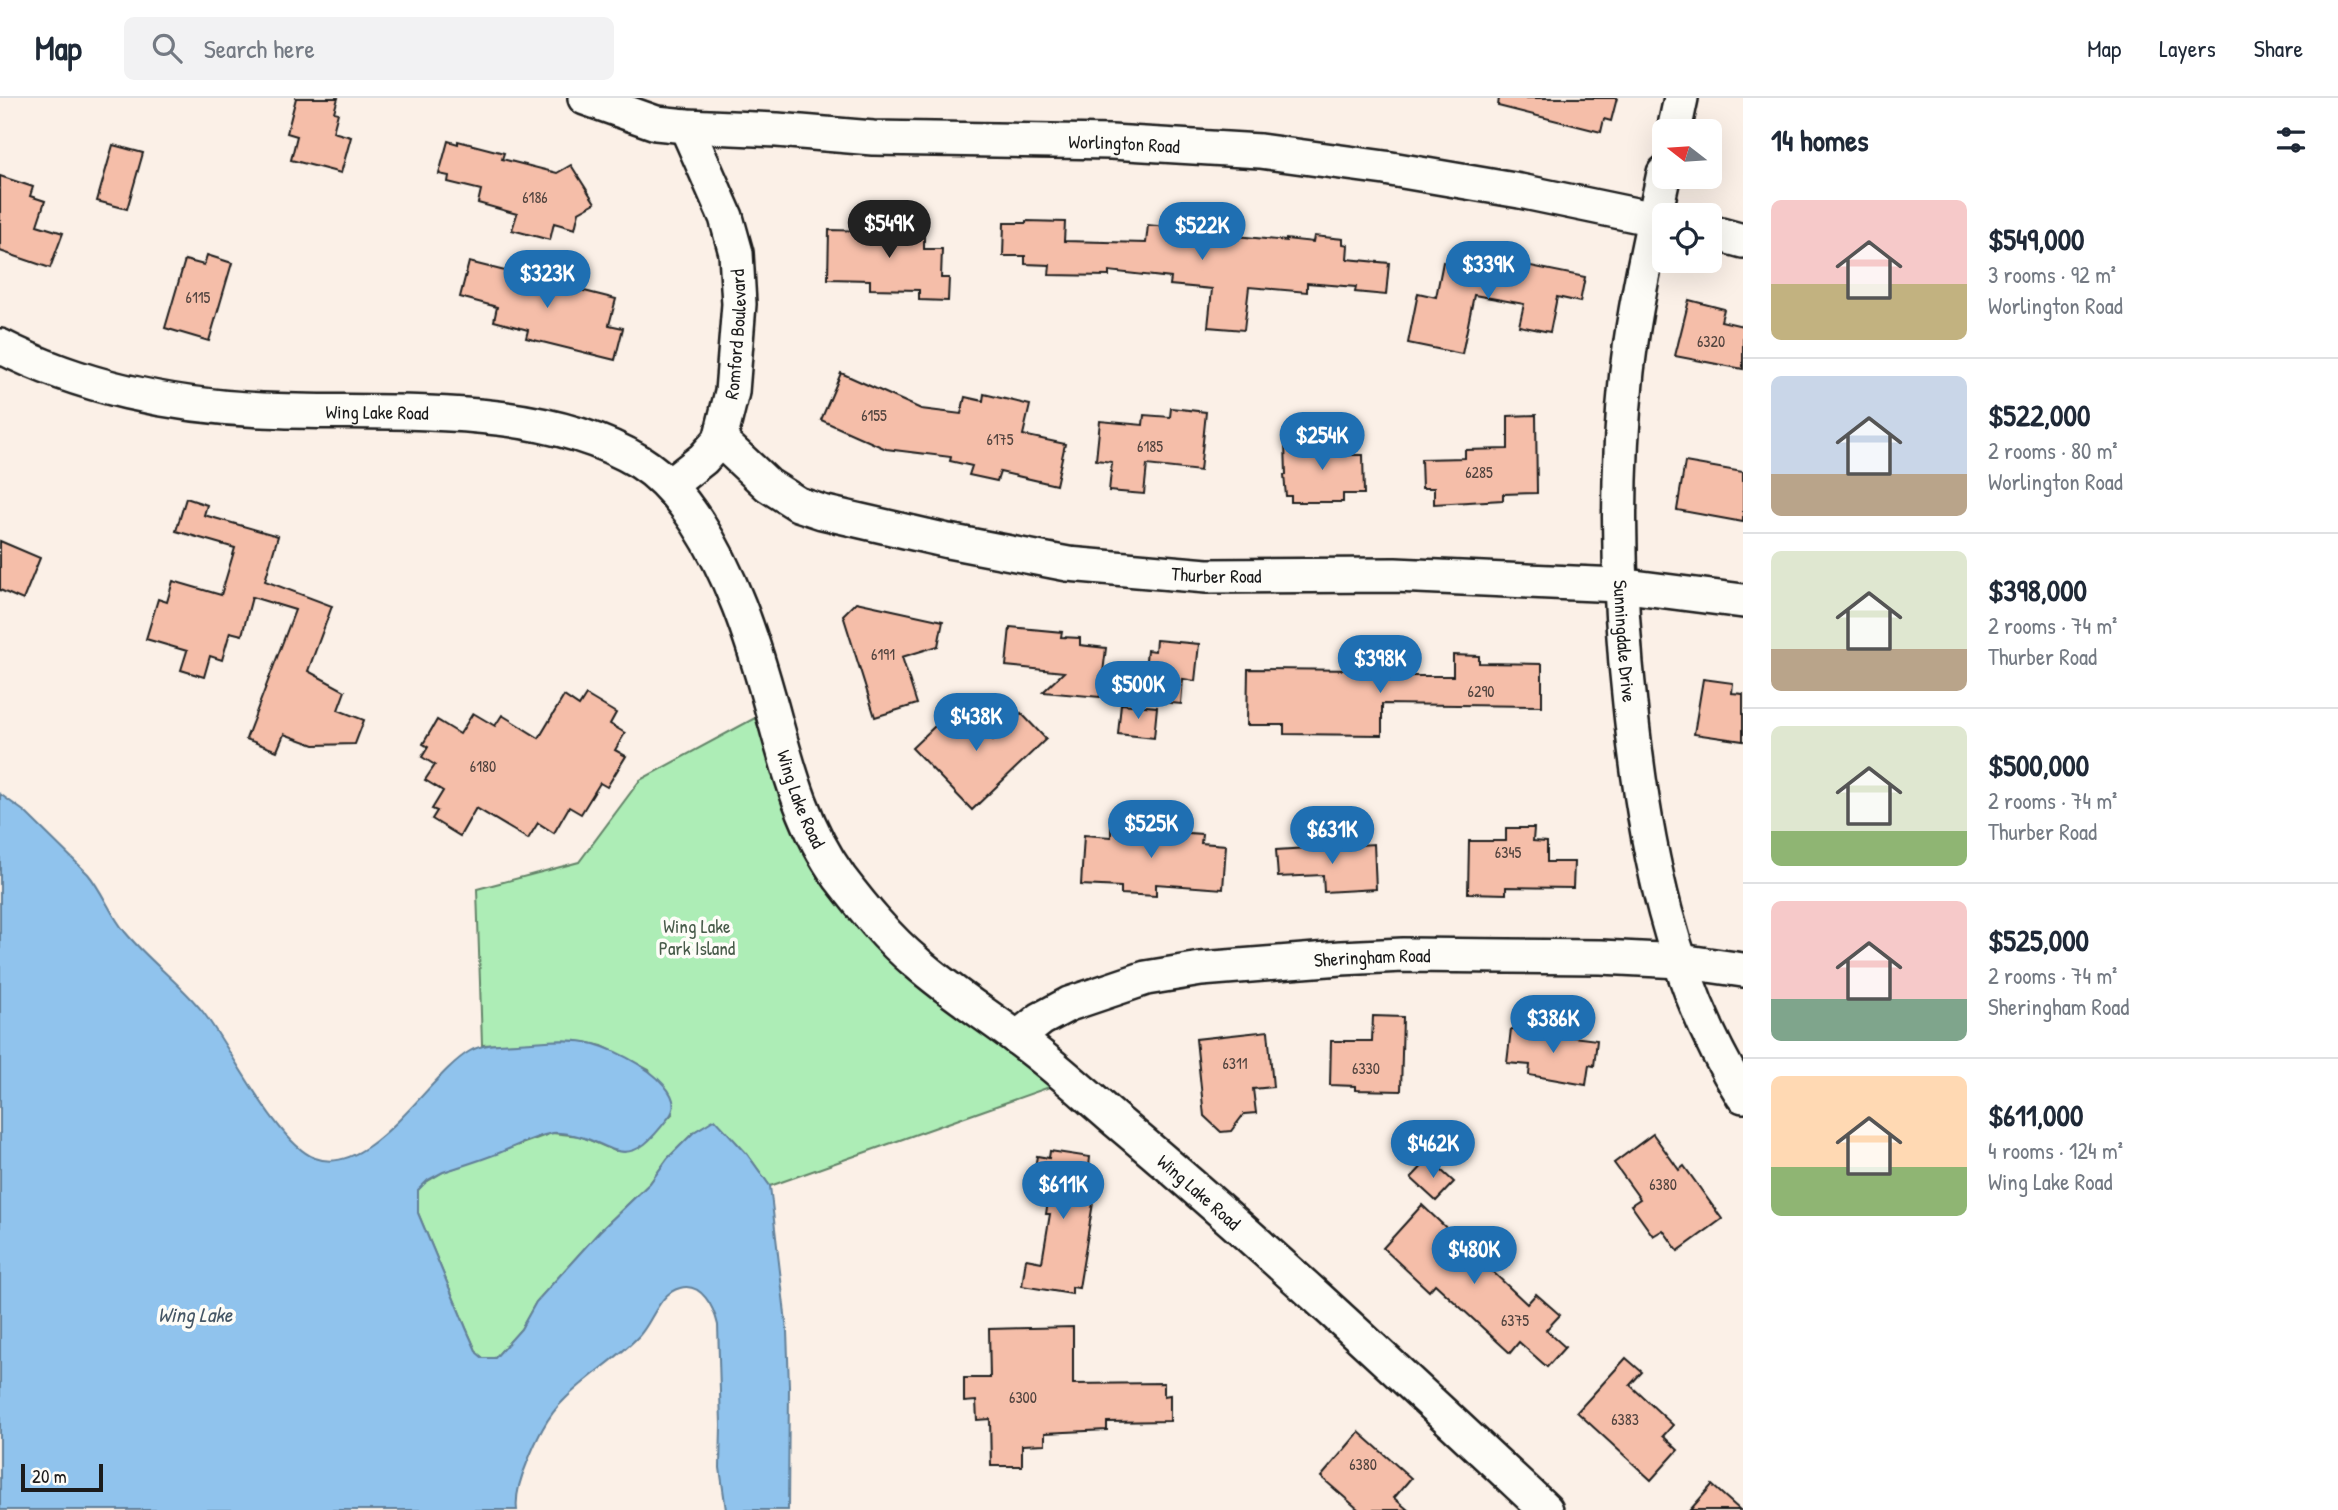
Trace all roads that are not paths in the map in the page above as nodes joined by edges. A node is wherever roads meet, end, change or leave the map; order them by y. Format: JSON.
{"nodes":[{"id":1,"x":585,"y":98,"type":"edge"},
{"id":2,"x":1681,"y":98,"type":"edge"},
{"id":3,"x":1677,"y":119,"type":"edge"},
{"id":4,"x":686,"y":126,"type":"junction"},
{"id":5,"x":1652,"y":219,"type":"edge"},
{"id":6,"x":1722,"y":235,"type":"edge"},
{"id":7,"x":1743,"y":241,"type":"edge"},
{"id":8,"x":1652,"y":244,"type":"edge"},
{"id":9,"x":0,"y":346,"type":"edge"},
{"id":10,"x":720,"y":440,"type":"junction"},
{"id":11,"x":670,"y":485,"type":"junction"},
{"id":12,"x":1619,"y":585,"type":"junction"},
{"id":13,"x":1743,"y":601,"type":"edge"},
{"id":14,"x":1680,"y":961,"type":"junction"},
{"id":15,"x":1743,"y":970,"type":"edge"},
{"id":16,"x":1017,"y":1038,"type":"junction"},
{"id":17,"x":1743,"y":1096,"type":"edge"},
{"id":18,"x":1546,"y":1510,"type":"edge"}],
"edges":[{"from":1,"to":4,"type":"street","name":"Worlington Road"},
{"from":2,"to":3,"type":"street"},
{"from":4,"to":5,"type":"street","name":"Worlington Road"},
{"from":4,"to":10,"type":"street","name":"Romford Boulevard"},
{"from":6,"to":7,"type":"street"},
{"from":8,"to":12,"type":"street","name":"Sunningdale Drive"},
{"from":9,"to":11,"type":"street","name":"Wing Lake Road"},
{"from":10,"to":11,"type":"street"},
{"from":10,"to":12,"type":"street","name":"Thurber Road"},
{"from":11,"to":16,"type":"street","name":"Wing Lake Road"},
{"from":12,"to":13,"type":"street","name":"Thurber Road"},
{"from":12,"to":14,"type":"street","name":"Sunningdale Drive"},
{"from":14,"to":15,"type":"street","name":"Sheringham Road"},
{"from":14,"to":16,"type":"street","name":"Sheringham Road"},
{"from":14,"to":17,"type":"street","name":"Sunningdale Drive"},
{"from":16,"to":18,"type":"street","name":"Wing Lake Road"}]}
